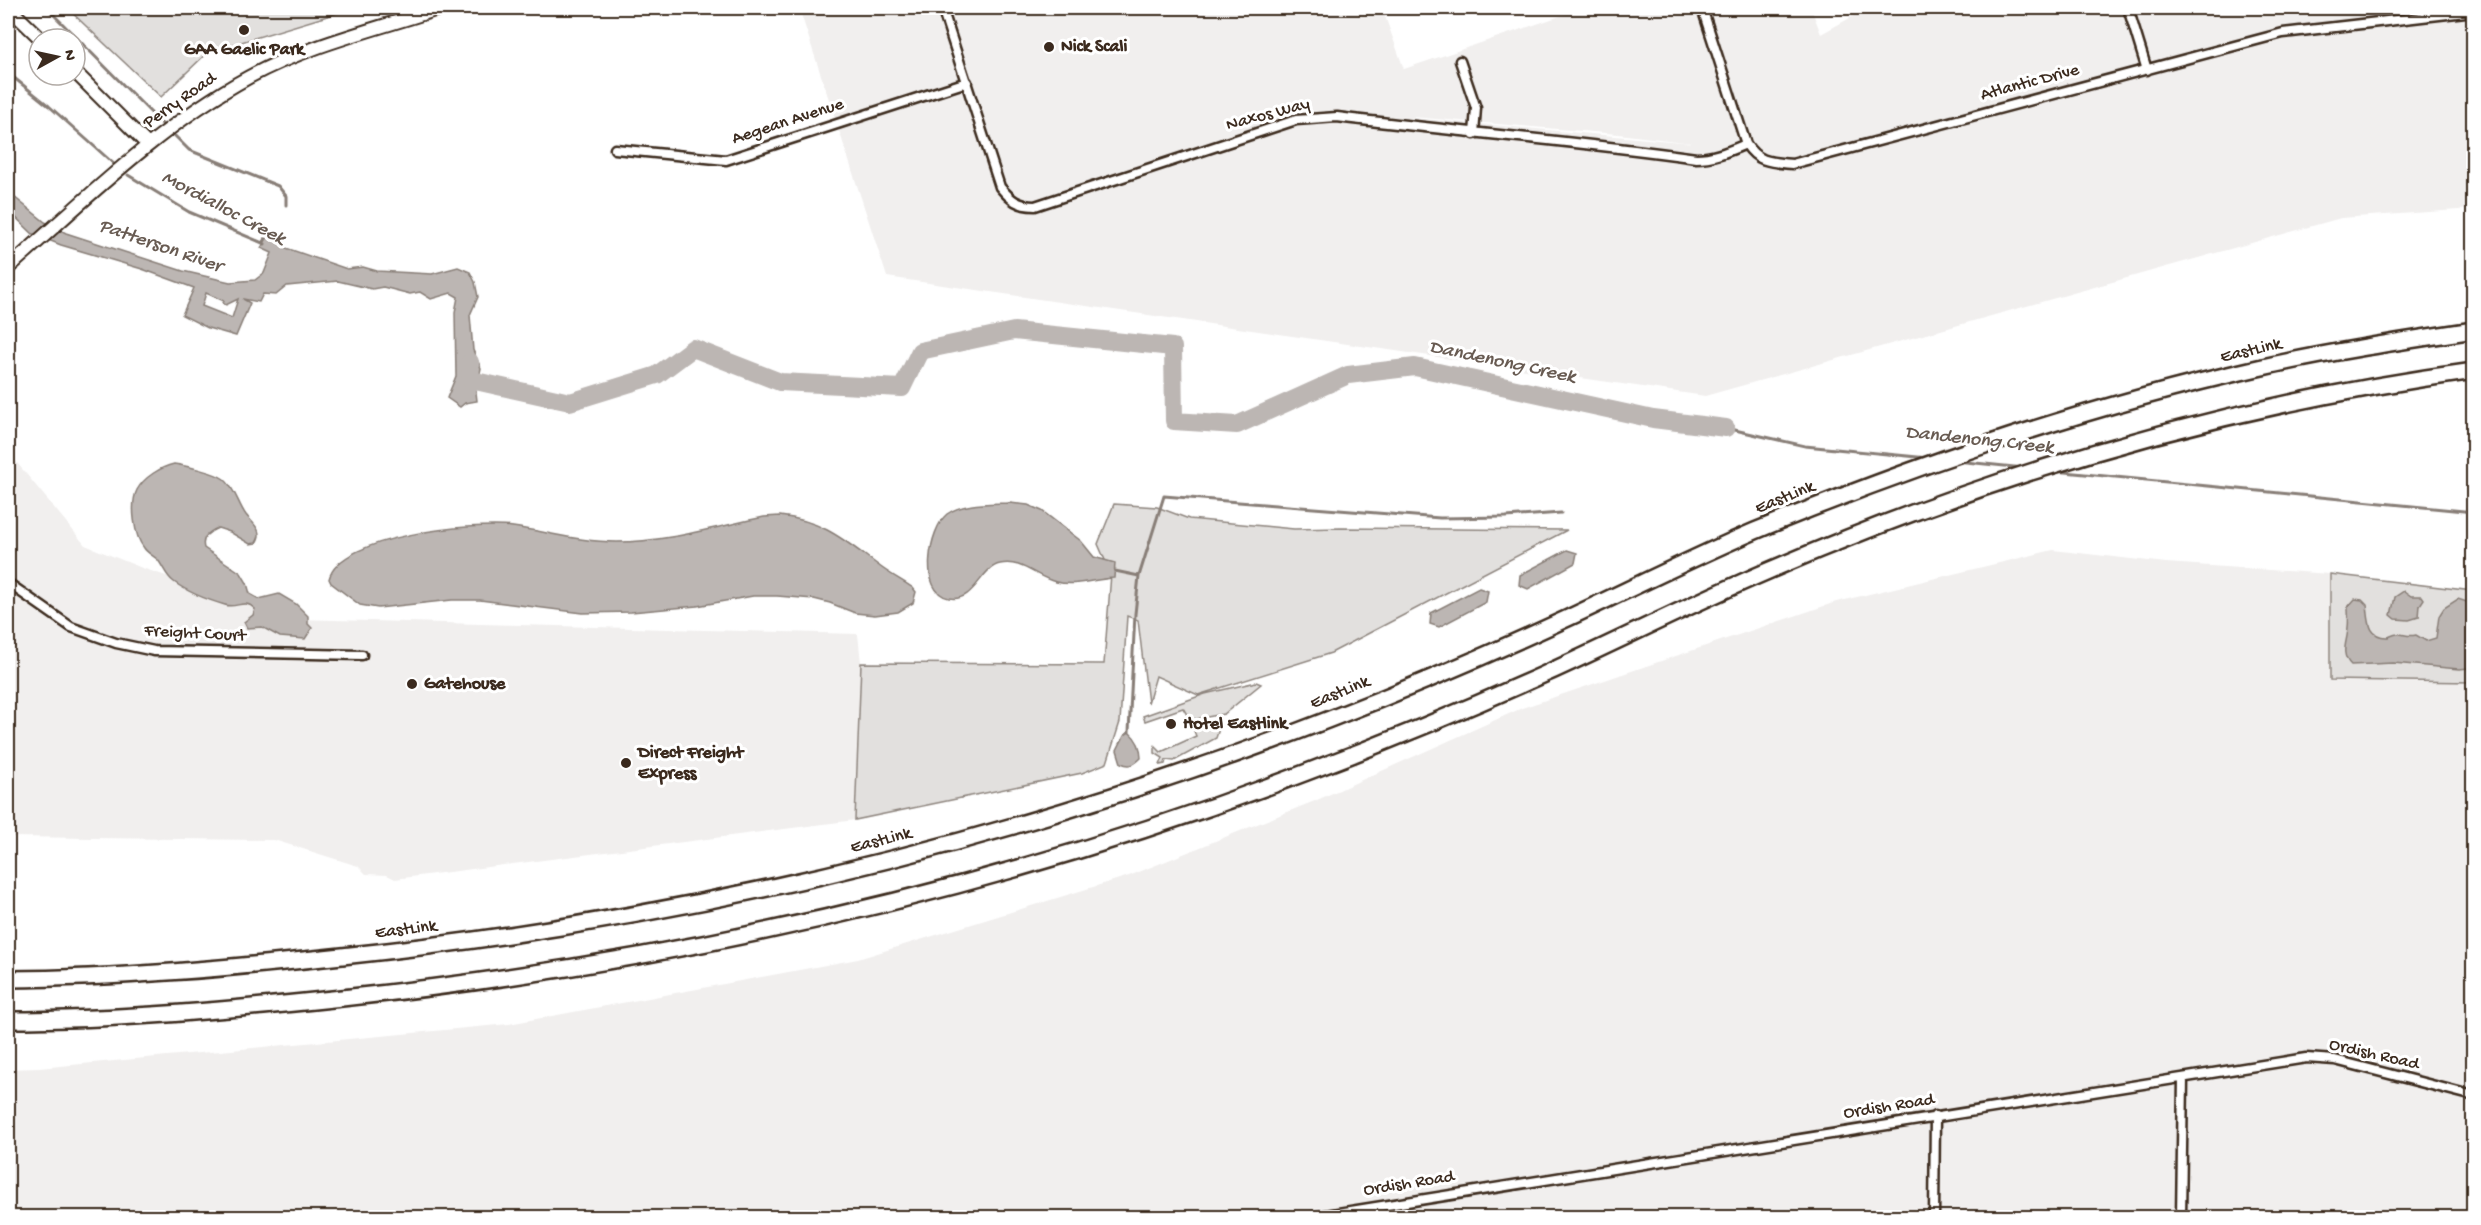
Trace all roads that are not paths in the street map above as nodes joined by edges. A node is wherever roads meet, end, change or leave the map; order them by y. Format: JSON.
{"nodes":[{"id":1,"x":9,"y":8,"type":"edge"},
{"id":2,"x":441,"y":8,"type":"edge"},
{"id":3,"x":942,"y":8,"type":"edge"},
{"id":4,"x":1702,"y":8,"type":"edge"},
{"id":5,"x":2128,"y":8,"type":"edge"},
{"id":6,"x":2474,"y":11,"type":"edge"},
{"id":7,"x":29,"y":27,"type":"edge"},
{"id":8,"x":1460,"y":61,"type":"dead end"},
{"id":9,"x":2147,"y":70,"type":"junction"},
{"id":10,"x":967,"y":82,"type":"junction"},
{"id":11,"x":87,"y":84,"type":"edge"},
{"id":12,"x":1474,"y":134,"type":"junction"},
{"id":13,"x":1746,"y":144,"type":"junction"},
{"id":14,"x":148,"y":145,"type":"junction"},
{"id":15,"x":615,"y":149,"type":"dead end"},
{"id":16,"x":8,"y":268,"type":"edge"},
{"id":17,"x":2474,"y":330,"type":"edge"},
{"id":18,"x":2474,"y":371,"type":"edge"},
{"id":19,"x":8,"y":583,"type":"edge"},
{"id":20,"x":362,"y":655,"type":"dead end"},
{"id":21,"x":8,"y":979,"type":"edge"},
{"id":22,"x":8,"y":1020,"type":"edge"},
{"id":23,"x":2183,"y":1078,"type":"junction"},
{"id":24,"x":2474,"y":1096,"type":"edge"},
{"id":25,"x":1935,"y":1116,"type":"junction"},
{"id":26,"x":1307,"y":1218,"type":"edge"},
{"id":27,"x":1934,"y":1218,"type":"edge"},
{"id":28,"x":2181,"y":1218,"type":"edge"}],
"edges":[{"from":1,"to":7,"type":"main road"},
{"from":2,"to":14,"type":"main road","name":"Perry Road"},
{"from":3,"to":10,"type":"street","name":"Naxos Way"},
{"from":4,"to":13,"type":"street"},
{"from":5,"to":9,"type":"street"},
{"from":6,"to":9,"type":"street","name":"Atlantic Drive"},
{"from":8,"to":12,"type":"street"},
{"from":9,"to":13,"type":"street","name":"Atlantic Drive"},
{"from":10,"to":12,"type":"street","name":"Naxos Way"},
{"from":10,"to":15,"type":"street","name":"Aegean Avenue"},
{"from":11,"to":14,"type":"main road"},
{"from":12,"to":13,"type":"street","name":"Naxos Way"},
{"from":14,"to":16,"type":"main road","name":"Perry Road"},
{"from":17,"to":21,"type":"highway","name":"EastLink"},
{"from":18,"to":22,"type":"highway"},
{"from":19,"to":20,"type":"street","name":"Freight Court"},
{"from":23,"to":24,"type":"street","name":"Ordish Road"},
{"from":23,"to":25,"type":"street","name":"Ordish Road"},
{"from":23,"to":28,"type":"street"},
{"from":25,"to":26,"type":"street","name":"Ordish Road"},
{"from":25,"to":27,"type":"street"}]}
